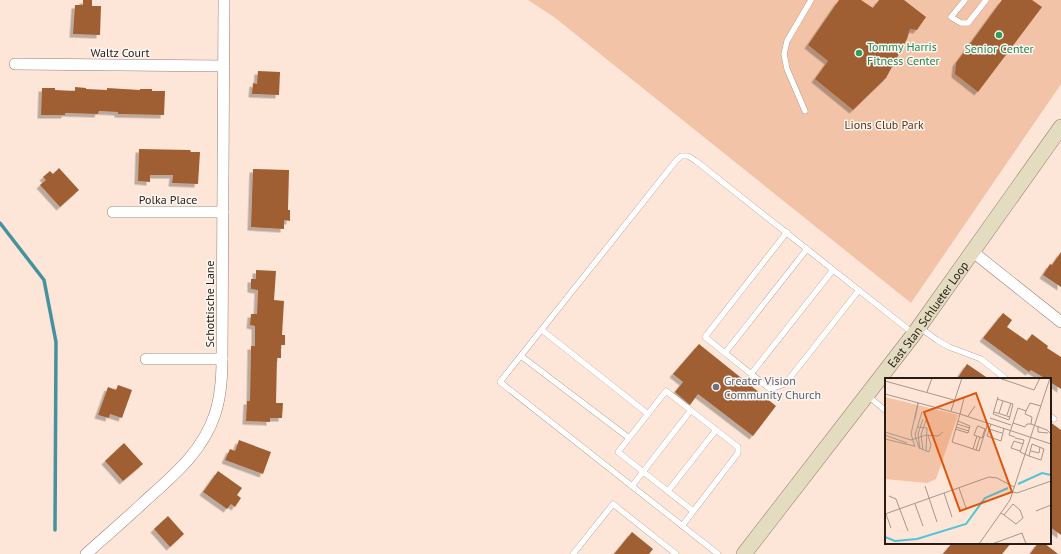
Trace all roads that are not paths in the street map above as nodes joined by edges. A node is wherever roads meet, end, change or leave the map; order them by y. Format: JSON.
{"nodes":[{"id":1,"x":224,"y":0,"type":"edge"},
{"id":2,"x":810,"y":0,"type":"edge"},
{"id":3,"x":965,"y":0,"type":"edge"},
{"id":4,"x":986,"y":0,"type":"edge"},
{"id":5,"x":15,"y":64,"type":"dead end"},
{"id":6,"x":224,"y":66,"type":"junction"},
{"id":7,"x":805,"y":111,"type":"dead end"},
{"id":8,"x":1061,"y":127,"type":"edge"},
{"id":9,"x":113,"y":212,"type":"dead end"},
{"id":10,"x":223,"y":212,"type":"junction"},
{"id":11,"x":787,"y":232,"type":"junction"},
{"id":12,"x":807,"y":249,"type":"junction"},
{"id":13,"x":973,"y":252,"type":"junction"},
{"id":14,"x":833,"y":270,"type":"junction"},
{"id":15,"x":859,"y":290,"type":"junction"},
{"id":16,"x":1061,"y":322,"type":"edge"},
{"id":17,"x":542,"y":330,"type":"junction"},
{"id":18,"x":917,"y":331,"type":"junction"},
{"id":19,"x":725,"y":354,"type":"junction"},
{"id":20,"x":521,"y":356,"type":"junction"},
{"id":21,"x":146,"y":358,"type":"dead end"},
{"id":22,"x":222,"y":359,"type":"junction"},
{"id":23,"x":751,"y":374,"type":"junction"},
{"id":24,"x":1005,"y":378,"type":"edge"},
{"id":25,"x":867,"y":396,"type":"junction"},
{"id":26,"x":691,"y":410,"type":"junction"},
{"id":27,"x":885,"y":411,"type":"edge"},
{"id":28,"x":648,"y":414,"type":"junction"},
{"id":29,"x":716,"y":430,"type":"junction"},
{"id":30,"x":629,"y":438,"type":"junction"},
{"id":31,"x":643,"y":471,"type":"junction"},
{"id":32,"x":632,"y":486,"type":"junction"},
{"id":33,"x":668,"y":491,"type":"junction"},
{"id":34,"x":693,"y":511,"type":"junction"},
{"id":35,"x":682,"y":526,"type":"junction"},
{"id":36,"x":674,"y":553,"type":"edge"},
{"id":37,"x":86,"y":554,"type":"edge"},
{"id":38,"x":573,"y":554,"type":"edge"},
{"id":39,"x":718,"y":554,"type":"edge"},
{"id":40,"x":744,"y":554,"type":"edge"}],
"edges":[{"from":1,"to":6,"type":"street","name":"Schottische Lane"},
{"from":2,"to":7,"type":"lane"},
{"from":3,"to":4,"type":"lane"},
{"from":5,"to":6,"type":"street","name":"Waltz Court"},
{"from":6,"to":10,"type":"street","name":"Schottische Lane"},
{"from":8,"to":13,"type":"main road","name":"East Stan Schlueter Loop"},
{"from":9,"to":10,"type":"street","name":"Polka Place"},
{"from":10,"to":22,"type":"street","name":"Schottische Lane"},
{"from":11,"to":12,"type":"lane"},
{"from":11,"to":17,"type":"lane"},
{"from":11,"to":19,"type":"lane"},
{"from":12,"to":14,"type":"lane"},
{"from":12,"to":19,"type":"lane"},
{"from":13,"to":16,"type":"street"},
{"from":13,"to":18,"type":"main road","name":"East Stan Schlueter Loop"},
{"from":14,"to":15,"type":"lane"},
{"from":14,"to":23,"type":"lane"},
{"from":15,"to":18,"type":"lane"},
{"from":15,"to":23,"type":"lane"},
{"from":17,"to":20,"type":"lane"},
{"from":17,"to":28,"type":"lane"},
{"from":18,"to":24,"type":"lane"},
{"from":18,"to":25,"type":"main road","name":"East Stan Schlueter Loop"},
{"from":19,"to":23,"type":"lane"},
{"from":20,"to":30,"type":"lane"},
{"from":20,"to":32,"type":"lane"},
{"from":21,"to":22,"type":"street"},
{"from":22,"to":37,"type":"street","name":"Schottische Lane"},
{"from":25,"to":27,"type":"lane"},
{"from":25,"to":40,"type":"main road","name":"East Stan Schlueter Loop"},
{"from":26,"to":28,"type":"lane"},
{"from":26,"to":29,"type":"lane"},
{"from":26,"to":31,"type":"lane"},
{"from":28,"to":30,"type":"lane"},
{"from":29,"to":33,"type":"lane"},
{"from":29,"to":34,"type":"lane"},
{"from":30,"to":31,"type":"lane"},
{"from":31,"to":32,"type":"lane"},
{"from":31,"to":33,"type":"lane"},
{"from":32,"to":35,"type":"lane"},
{"from":33,"to":34,"type":"lane"},
{"from":34,"to":35,"type":"lane"},
{"from":35,"to":39,"type":"lane"},
{"from":36,"to":38,"type":"lane"}]}
